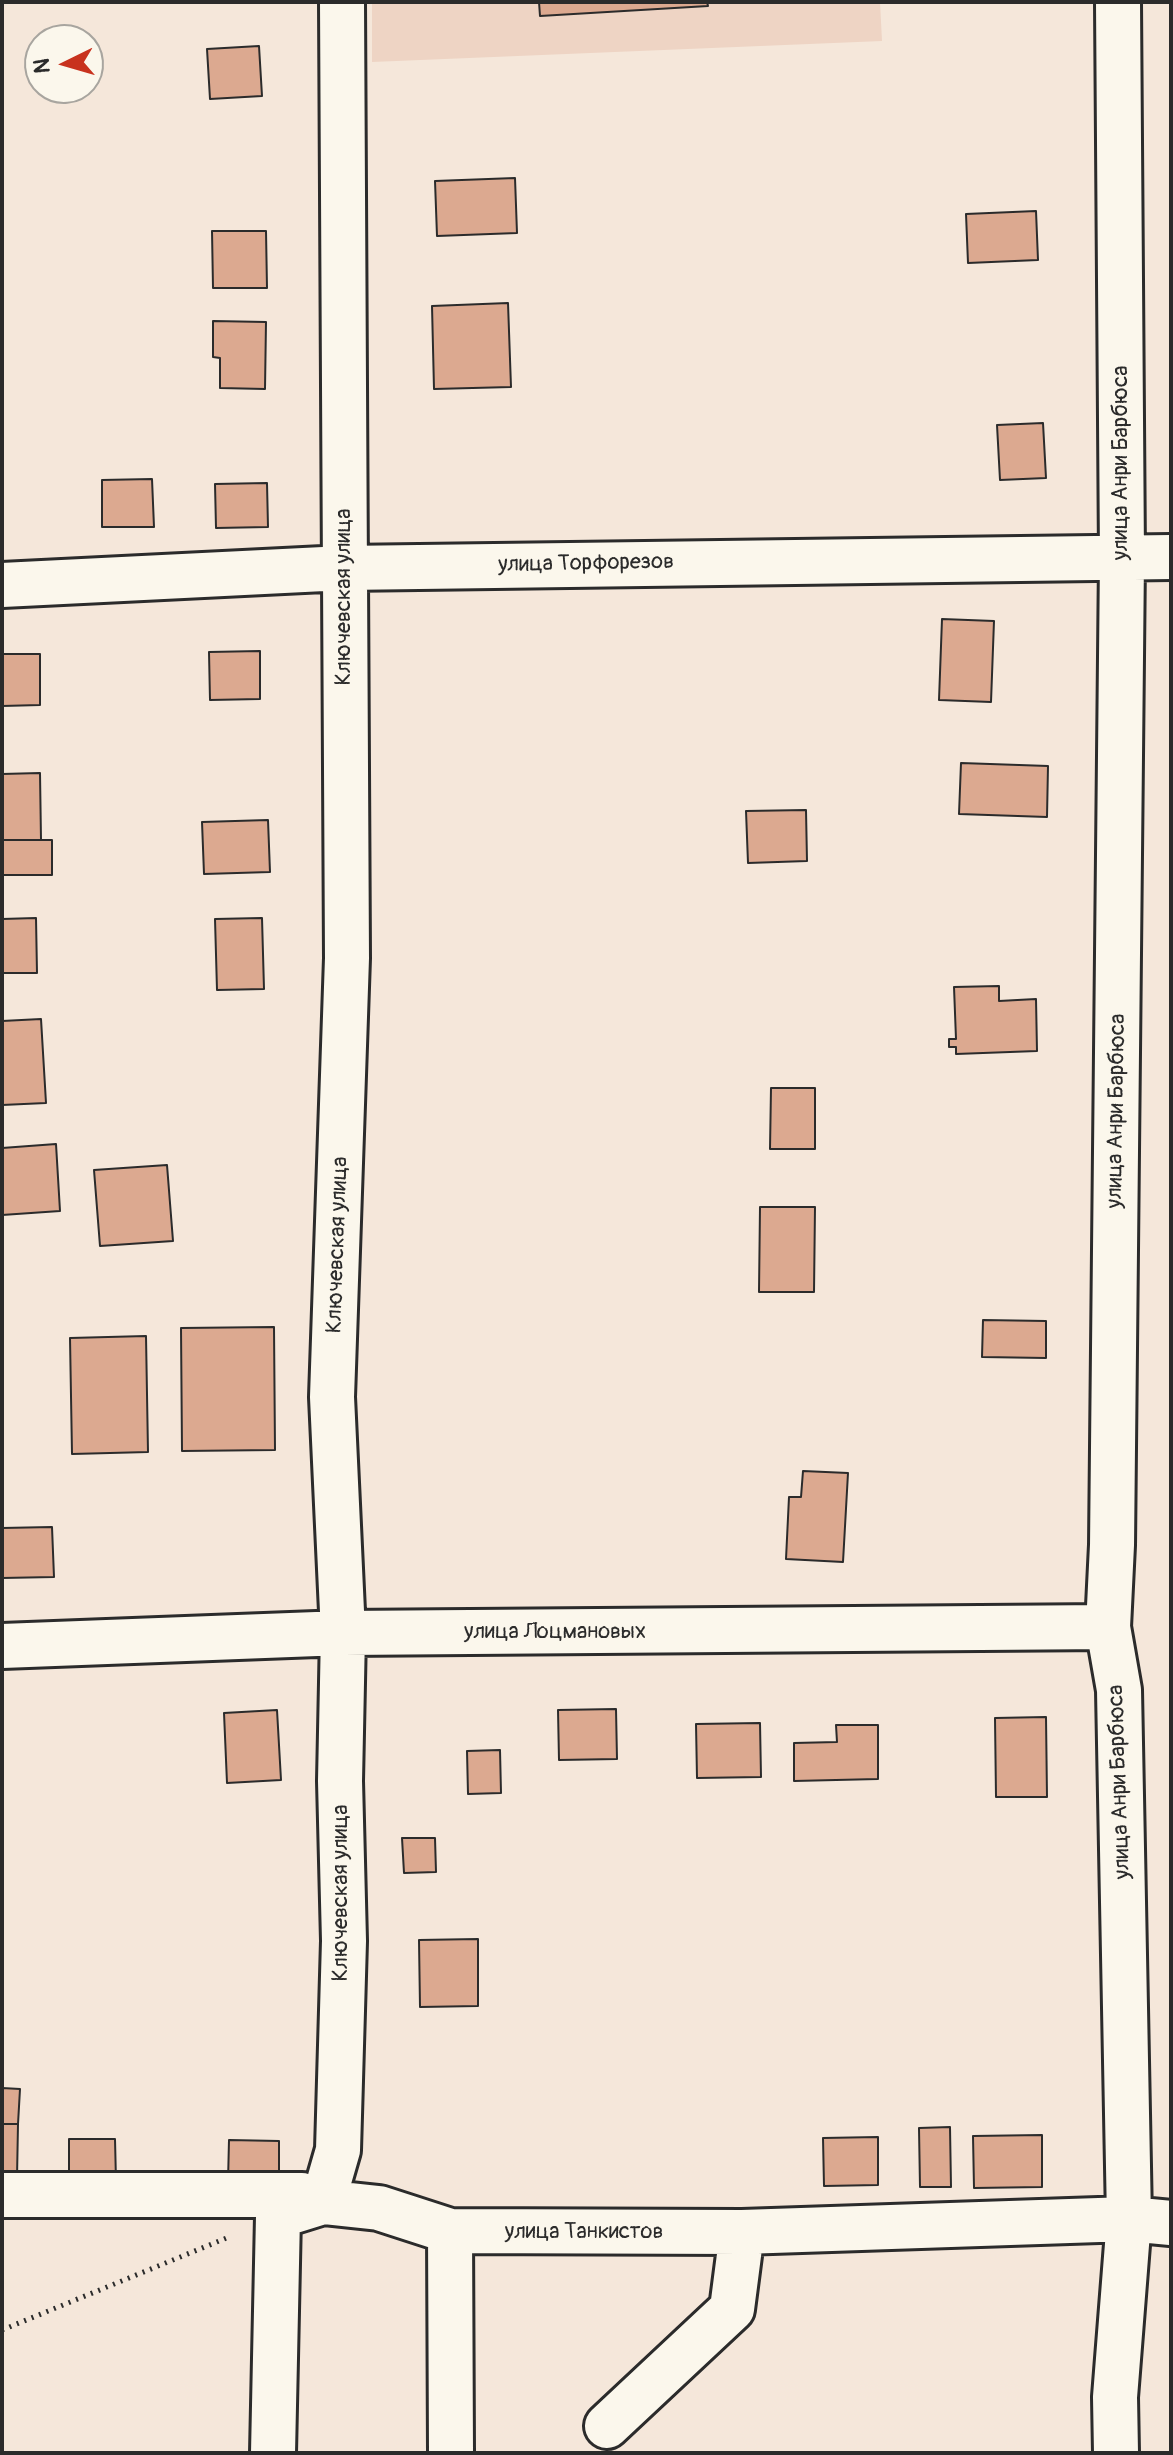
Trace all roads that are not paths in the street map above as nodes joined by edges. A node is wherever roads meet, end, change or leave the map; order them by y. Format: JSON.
{"nodes":[{"id":1,"x":342,"y":2,"type":"edge"},
{"id":2,"x":1118,"y":2,"type":"edge"},
{"id":3,"x":1171,"y":557,"type":"edge"},
{"id":4,"x":1122,"y":558,"type":"junction"},
{"id":5,"x":344,"y":568,"type":"junction"},
{"id":6,"x":2,"y":585,"type":"edge"},
{"id":7,"x":1108,"y":1627,"type":"junction"},
{"id":8,"x":343,"y":1633,"type":"junction"},
{"id":9,"x":2,"y":1646,"type":"edge"},
{"id":10,"x":2,"y":2195,"type":"edge"},
{"id":11,"x":323,"y":2202,"type":"junction"},
{"id":12,"x":1150,"y":2221,"type":"edge"},
{"id":13,"x":450,"y":2231,"type":"junction"},
{"id":14,"x":742,"y":2232,"type":"junction"},
{"id":15,"x":607,"y":2426,"type":"dead end"},
{"id":16,"x":273,"y":2453,"type":"edge"},
{"id":17,"x":451,"y":2453,"type":"edge"},
{"id":18,"x":1116,"y":2453,"type":"edge"}],
"edges":[{"from":1,"to":5,"type":"street","name":"Ключевская улица"},
{"from":2,"to":4,"type":"street","name":"улица Анри Барбюса"},
{"from":3,"to":4,"type":"street","name":"улица Торфорезов"},
{"from":4,"to":5,"type":"street","name":"улица Торфорезов"},
{"from":4,"to":7,"type":"street","name":"улица Анри Барбюса"},
{"from":5,"to":6,"type":"street","name":"улица Торфорезов"},
{"from":5,"to":8,"type":"street","name":"Ключевская улица"},
{"from":7,"to":8,"type":"street","name":"улица Лоцмановых"},
{"from":7,"to":12,"type":"street","name":"улица Анри Барбюса"},
{"from":8,"to":9,"type":"street","name":"улица Лоцмановых"},
{"from":8,"to":11,"type":"street","name":"Ключевская улица"},
{"from":10,"to":11,"type":"street","name":"улица Танкистов"},
{"from":11,"to":13,"type":"street","name":"улица Танкистов"},
{"from":11,"to":16,"type":"street"},
{"from":12,"to":14,"type":"street","name":"улица Танкистов"},
{"from":12,"to":18,"type":"street","name":"улица Анри Барбюса"},
{"from":13,"to":14,"type":"street","name":"улица Танкистов"},
{"from":13,"to":17,"type":"street"},
{"from":14,"to":15,"type":"street"}]}
